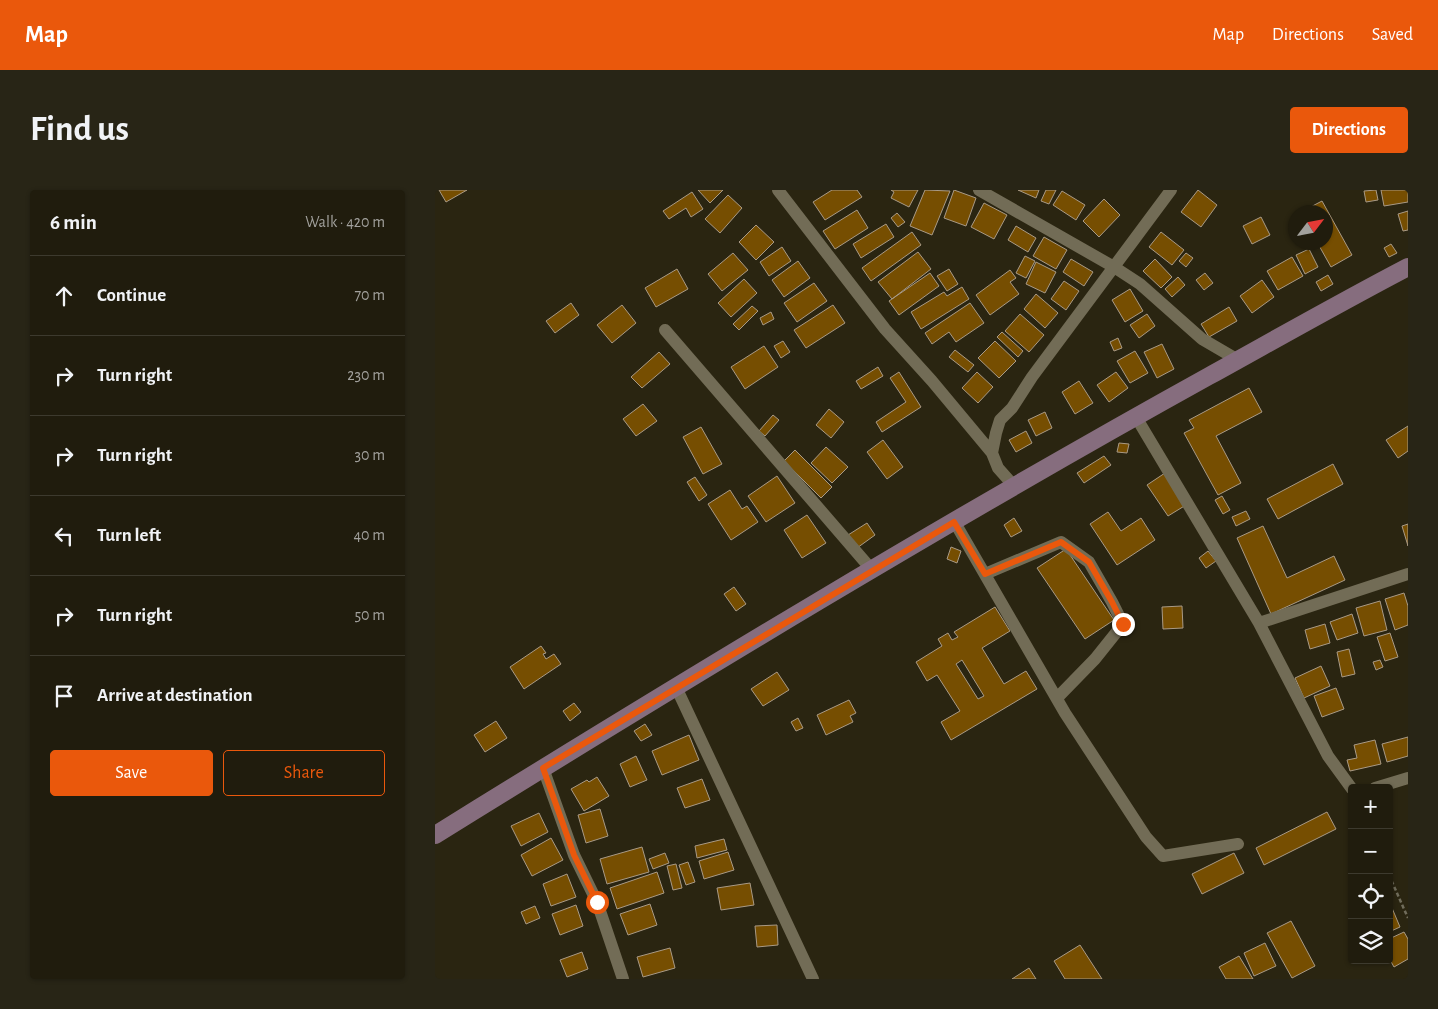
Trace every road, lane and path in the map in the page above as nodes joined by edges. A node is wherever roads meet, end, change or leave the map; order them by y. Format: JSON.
{"nodes":[{"id":1,"x":778,"y":190,"type":"edge"},
{"id":2,"x":979,"y":190,"type":"edge"},
{"id":3,"x":1171,"y":190,"type":"edge"},
{"id":4,"x":1114,"y":267,"type":"junction"},
{"id":5,"x":1408,"y":267,"type":"edge"},
{"id":6,"x":665,"y":330,"type":"dead end"},
{"id":7,"x":1239,"y":360,"type":"junction"},
{"id":8,"x":1136,"y":417,"type":"junction"},
{"id":9,"x":992,"y":452,"type":"junction"},
{"id":10,"x":1014,"y":486,"type":"junction"},
{"id":11,"x":954,"y":522,"type":"junction"},
{"id":12,"x":872,"y":570,"type":"junction"},
{"id":13,"x":985,"y":574,"type":"junction"},
{"id":14,"x":1408,"y":574,"type":"edge"},
{"id":15,"x":1259,"y":623,"type":"junction"},
{"id":16,"x":676,"y":687,"type":"junction"},
{"id":17,"x":1057,"y":698,"type":"junction"},
{"id":18,"x":543,"y":768,"type":"junction"},
{"id":19,"x":1408,"y":778,"type":"edge"},
{"id":20,"x":1348,"y":784,"type":"edge"},
{"id":21,"x":1388,"y":784,"type":"edge"},
{"id":22,"x":435,"y":836,"type":"edge"},
{"id":23,"x":1239,"y":844,"type":"dead end"},
{"id":24,"x":1393,"y":884,"type":"edge"},
{"id":25,"x":1408,"y":918,"type":"edge"},
{"id":26,"x":623,"y":979,"type":"edge"},
{"id":27,"x":813,"y":979,"type":"edge"}],
"edges":[{"from":1,"to":9,"type":"street"},
{"from":2,"to":4,"type":"street"},
{"from":3,"to":4,"type":"street"},
{"from":4,"to":7,"type":"street"},
{"from":4,"to":9,"type":"street"},
{"from":5,"to":7,"type":"street"},
{"from":6,"to":12,"type":"street"},
{"from":7,"to":8,"type":"street"},
{"from":8,"to":10,"type":"street"},
{"from":8,"to":15,"type":"street"},
{"from":9,"to":10,"type":"street"},
{"from":10,"to":11,"type":"street"},
{"from":11,"to":12,"type":"street"},
{"from":11,"to":13,"type":"street"},
{"from":12,"to":16,"type":"street"},
{"from":13,"to":17,"type":"street"},
{"from":13,"to":17,"type":"street"},
{"from":14,"to":15,"type":"street"},
{"from":15,"to":20,"type":"street"},
{"from":16,"to":18,"type":"street"},
{"from":16,"to":27,"type":"street"},
{"from":17,"to":23,"type":"street"},
{"from":18,"to":22,"type":"street"},
{"from":18,"to":26,"type":"street"},
{"from":19,"to":21,"type":"street"},
{"from":24,"to":25,"type":"path"}]}
